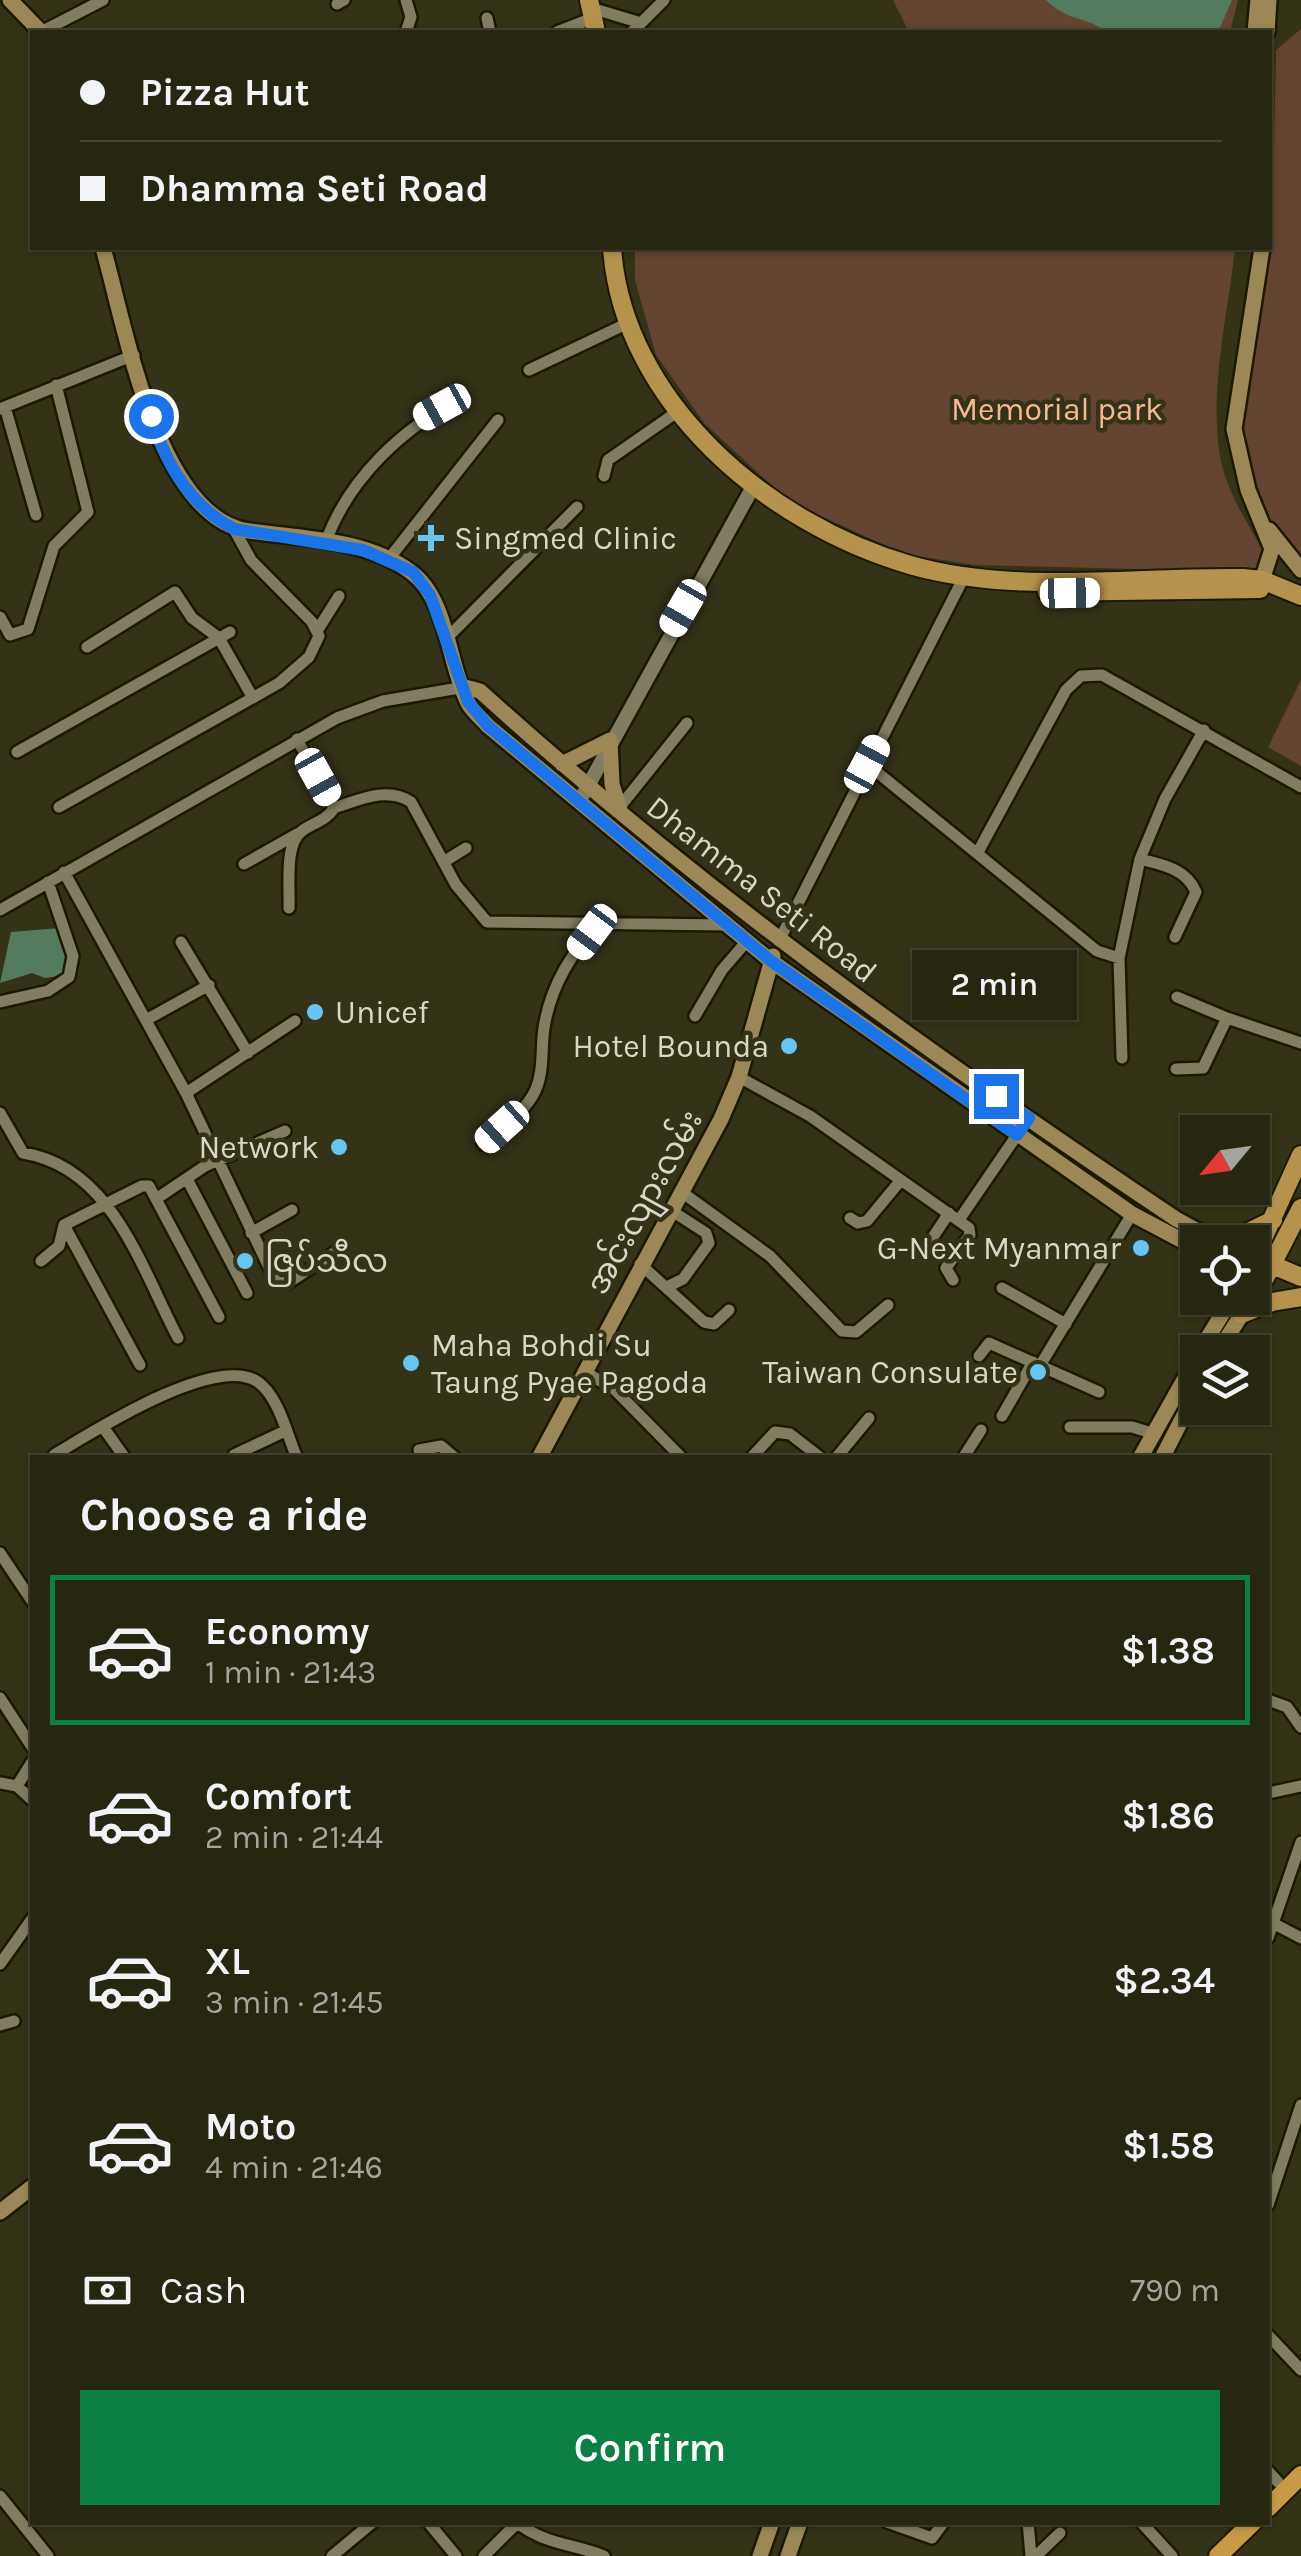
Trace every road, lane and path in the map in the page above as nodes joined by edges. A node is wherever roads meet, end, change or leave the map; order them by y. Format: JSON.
{"nodes":[{"id":1,"x":10,"y":0,"type":"edge"},
{"id":2,"x":103,"y":0,"type":"edge"},
{"id":3,"x":406,"y":0,"type":"edge"},
{"id":4,"x":664,"y":0,"type":"edge"},
{"id":5,"x":1258,"y":0,"type":"edge"},
{"id":6,"x":1269,"y":0,"type":"edge"},
{"id":7,"x":588,"y":15,"type":"edge"},
{"id":8,"x":487,"y":18,"type":"dead end"},
{"id":9,"x":636,"y":28,"type":"edge"},
{"id":10,"x":39,"y":30,"type":"edge"},
{"id":11,"x":45,"y":30,"type":"edge"},
{"id":12,"x":407,"y":30,"type":"edge"},
{"id":13,"x":490,"y":30,"type":"edge"},
{"id":14,"x":562,"y":30,"type":"edge"},
{"id":15,"x":1255,"y":30,"type":"edge"},
{"id":16,"x":1267,"y":30,"type":"edge"},
{"id":17,"x":103,"y":250,"type":"edge"},
{"id":18,"x":604,"y":250,"type":"edge"},
{"id":19,"x":612,"y":250,"type":"edge"},
{"id":20,"x":1262,"y":250,"type":"edge"},
{"id":21,"x":623,"y":326,"type":"junction"},
{"id":22,"x":134,"y":355,"type":"junction"},
{"id":23,"x":529,"y":370,"type":"dead end"},
{"id":24,"x":56,"y":385,"type":"junction"},
{"id":25,"x":462,"y":397,"type":"dead end"},
{"id":26,"x":2,"y":408,"type":"edge"},
{"id":27,"x":674,"y":415,"type":"junction"},
{"id":28,"x":498,"y":420,"type":"dead end"},
{"id":29,"x":604,"y":476,"type":"dead end"},
{"id":30,"x":751,"y":489,"type":"junction"},
{"id":31,"x":576,"y":507,"type":"dead end"},
{"id":32,"x":36,"y":515,"type":"dead end"},
{"id":33,"x":1266,"y":526,"type":"junction"},
{"id":34,"x":234,"y":529,"type":"junction"},
{"id":35,"x":326,"y":541,"type":"junction"},
{"id":36,"x":388,"y":560,"type":"junction"},
{"id":37,"x":1301,"y":570,"type":"edge"},
{"id":38,"x":965,"y":579,"type":"junction"},
{"id":39,"x":1260,"y":585,"type":"junction"},
{"id":40,"x":338,"y":596,"type":"dead end"},
{"id":41,"x":1301,"y":596,"type":"edge"},
{"id":42,"x":0,"y":618,"type":"edge"},
{"id":43,"x":317,"y":631,"type":"junction"},
{"id":44,"x":225,"y":635,"type":"junction"},
{"id":45,"x":446,"y":639,"type":"junction"},
{"id":46,"x":87,"y":648,"type":"dead end"},
{"id":47,"x":465,"y":687,"type":"junction"},
{"id":48,"x":253,"y":698,"type":"junction"},
{"id":49,"x":688,"y":723,"type":"dead end"},
{"id":50,"x":1204,"y":730,"type":"junction"},
{"id":51,"x":297,"y":739,"type":"junction"},
{"id":52,"x":610,"y":740,"type":"junction"},
{"id":53,"x":17,"y":752,"type":"dead end"},
{"id":54,"x":562,"y":764,"type":"junction"},
{"id":55,"x":867,"y":764,"type":"junction"},
{"id":56,"x":588,"y":785,"type":"junction"},
{"id":57,"x":1301,"y":787,"type":"edge"},
{"id":58,"x":579,"y":803,"type":"junction"},
{"id":59,"x":60,"y":807,"type":"dead end"},
{"id":60,"x":334,"y":808,"type":"junction"},
{"id":61,"x":620,"y":811,"type":"junction"},
{"id":62,"x":298,"y":833,"type":"junction"},
{"id":63,"x":466,"y":848,"type":"dead end"},
{"id":64,"x":978,"y":852,"type":"junction"},
{"id":65,"x":1140,"y":859,"type":"junction"},
{"id":66,"x":445,"y":862,"type":"junction"},
{"id":67,"x":244,"y":864,"type":"dead end"},
{"id":68,"x":64,"y":872,"type":"junction"},
{"id":69,"x":48,"y":882,"type":"junction"},
{"id":70,"x":289,"y":908,"type":"dead end"},
{"id":71,"x":0,"y":910,"type":"edge"},
{"id":72,"x":604,"y":922,"type":"junction"},
{"id":73,"x":726,"y":925,"type":"junction"},
{"id":74,"x":1175,"y":937,"type":"dead end"},
{"id":75,"x":747,"y":941,"type":"junction"},
{"id":76,"x":779,"y":941,"type":"junction"},
{"id":77,"x":181,"y":942,"type":"dead end"},
{"id":78,"x":1117,"y":958,"type":"junction"},
{"id":79,"x":771,"y":961,"type":"junction"},
{"id":80,"x":209,"y":985,"type":"junction"},
{"id":81,"x":1177,"y":997,"type":"dead end"},
{"id":82,"x":0,"y":1002,"type":"edge"},
{"id":83,"x":696,"y":1016,"type":"dead end"},
{"id":84,"x":1226,"y":1018,"type":"junction"},
{"id":85,"x":146,"y":1020,"type":"junction"},
{"id":86,"x":295,"y":1021,"type":"dead end"},
{"id":87,"x":1301,"y":1042,"type":"edge"},
{"id":88,"x":248,"y":1053,"type":"junction"},
{"id":89,"x":1122,"y":1058,"type":"dead end"},
{"id":90,"x":1176,"y":1069,"type":"dead end"},
{"id":91,"x":738,"y":1077,"type":"junction"},
{"id":92,"x":186,"y":1093,"type":"junction"},
{"id":93,"x":0,"y":1113,"type":"edge"},
{"id":94,"x":1029,"y":1118,"type":"junction"},
{"id":95,"x":285,"y":1131,"type":"dead end"},
{"id":96,"x":1017,"y":1135,"type":"junction"},
{"id":97,"x":483,"y":1144,"type":"dead end"},
{"id":98,"x":1301,"y":1156,"type":"edge"},
{"id":99,"x":217,"y":1163,"type":"junction"},
{"id":100,"x":187,"y":1179,"type":"junction"},
{"id":101,"x":901,"y":1180,"type":"junction"},
{"id":102,"x":683,"y":1193,"type":"junction"},
{"id":103,"x":156,"y":1200,"type":"junction"},
{"id":104,"x":107,"y":1202,"type":"junction"},
{"id":105,"x":1301,"y":1208,"type":"edge"},
{"id":106,"x":292,"y":1210,"type":"dead end"},
{"id":107,"x":672,"y":1211,"type":"junction"},
{"id":108,"x":1132,"y":1214,"type":"junction"},
{"id":109,"x":954,"y":1216,"type":"junction"},
{"id":110,"x":850,"y":1218,"type":"dead end"},
{"id":111,"x":1273,"y":1220,"type":"junction"},
{"id":112,"x":64,"y":1225,"type":"junction"},
{"id":113,"x":1182,"y":1225,"type":"edge"},
{"id":114,"x":1263,"y":1225,"type":"edge"},
{"id":115,"x":1270,"y":1230,"type":"edge"},
{"id":116,"x":1180,"y":1232,"type":"edge"},
{"id":117,"x":251,"y":1233,"type":"junction"},
{"id":118,"x":1286,"y":1246,"type":"junction"},
{"id":119,"x":335,"y":1252,"type":"dead end"},
{"id":120,"x":923,"y":1252,"type":"dead end"},
{"id":121,"x":1270,"y":1258,"type":"edge"},
{"id":122,"x":41,"y":1262,"type":"dead end"},
{"id":123,"x":640,"y":1264,"type":"junction"},
{"id":124,"x":1270,"y":1269,"type":"edge"},
{"id":125,"x":1270,"y":1274,"type":"edge"},
{"id":126,"x":1301,"y":1277,"type":"edge"},
{"id":127,"x":952,"y":1280,"type":"dead end"},
{"id":128,"x":666,"y":1288,"type":"junction"},
{"id":129,"x":1002,"y":1288,"type":"dead end"},
{"id":130,"x":248,"y":1293,"type":"dead end"},
{"id":131,"x":1301,"y":1295,"type":"edge"},
{"id":132,"x":1270,"y":1302,"type":"edge"},
{"id":133,"x":888,"y":1306,"type":"dead end"},
{"id":134,"x":729,"y":1310,"type":"dead end"},
{"id":135,"x":219,"y":1317,"type":"dead end"},
{"id":136,"x":1066,"y":1324,"type":"junction"},
{"id":137,"x":178,"y":1338,"type":"dead end"},
{"id":138,"x":980,"y":1356,"type":"dead end"},
{"id":139,"x":1037,"y":1363,"type":"junction"},
{"id":140,"x":140,"y":1365,"type":"dead end"},
{"id":141,"x":584,"y":1371,"type":"junction"},
{"id":142,"x":1180,"y":1385,"type":"edge"},
{"id":143,"x":1099,"y":1392,"type":"dead end"},
{"id":144,"x":1002,"y":1416,"type":"dead end"},
{"id":145,"x":869,"y":1418,"type":"dead end"},
{"id":146,"x":1180,"y":1423,"type":"edge"},
{"id":147,"x":103,"y":1427,"type":"junction"},
{"id":148,"x":1070,"y":1427,"type":"dead end"},
{"id":149,"x":981,"y":1430,"type":"dead end"},
{"id":150,"x":285,"y":1431,"type":"junction"},
{"id":151,"x":1152,"y":1432,"type":"junction"},
{"id":152,"x":419,"y":1450,"type":"dead end"},
{"id":153,"x":54,"y":1455,"type":"edge"},
{"id":154,"x":124,"y":1455,"type":"edge"},
{"id":155,"x":234,"y":1455,"type":"edge"},
{"id":156,"x":296,"y":1455,"type":"edge"},
{"id":157,"x":452,"y":1455,"type":"edge"},
{"id":158,"x":540,"y":1455,"type":"edge"},
{"id":159,"x":679,"y":1455,"type":"edge"},
{"id":160,"x":754,"y":1455,"type":"edge"},
{"id":161,"x":817,"y":1455,"type":"edge"},
{"id":162,"x":838,"y":1455,"type":"edge"},
{"id":163,"x":965,"y":1455,"type":"edge"},
{"id":164,"x":1141,"y":1455,"type":"edge"},
{"id":165,"x":1164,"y":1455,"type":"edge"},
{"id":166,"x":0,"y":1554,"type":"edge"},
{"id":167,"x":30,"y":1599,"type":"edge"},
{"id":168,"x":0,"y":1698,"type":"edge"},
{"id":169,"x":1301,"y":1699,"type":"edge"},
{"id":170,"x":1270,"y":1701,"type":"edge"},
{"id":171,"x":1287,"y":1707,"type":"junction"},
{"id":172,"x":1301,"y":1727,"type":"edge"},
{"id":173,"x":30,"y":1744,"type":"edge"},
{"id":174,"x":30,"y":1765,"type":"edge"},
{"id":175,"x":0,"y":1783,"type":"edge"},
{"id":176,"x":17,"y":1786,"type":"junction"},
{"id":177,"x":1301,"y":1786,"type":"edge"},
{"id":178,"x":1270,"y":1793,"type":"edge"},
{"id":179,"x":30,"y":1798,"type":"edge"},
{"id":180,"x":1301,"y":1842,"type":"edge"},
{"id":181,"x":1301,"y":1879,"type":"edge"},
{"id":182,"x":1285,"y":1888,"type":"junction"},
{"id":183,"x":30,"y":1922,"type":"edge"},
{"id":184,"x":1270,"y":1922,"type":"edge"},
{"id":185,"x":1301,"y":1938,"type":"edge"},
{"id":186,"x":0,"y":1964,"type":"edge"},
{"id":187,"x":14,"y":2021,"type":"dead end"},
{"id":188,"x":0,"y":2026,"type":"edge"},
{"id":189,"x":1301,"y":2105,"type":"edge"},
{"id":190,"x":30,"y":2188,"type":"edge"},
{"id":191,"x":1270,"y":2199,"type":"edge"},
{"id":192,"x":0,"y":2212,"type":"edge"},
{"id":193,"x":1270,"y":2342,"type":"edge"},
{"id":194,"x":1301,"y":2370,"type":"edge"},
{"id":195,"x":1301,"y":2459,"type":"edge"},
{"id":196,"x":1285,"y":2482,"type":"edge"},
{"id":197,"x":0,"y":2496,"type":"edge"},
{"id":198,"x":1270,"y":2505,"type":"edge"},
{"id":199,"x":369,"y":2525,"type":"edge"},
{"id":200,"x":430,"y":2525,"type":"edge"},
{"id":201,"x":516,"y":2525,"type":"edge"},
{"id":202,"x":521,"y":2525,"type":"edge"},
{"id":203,"x":771,"y":2525,"type":"edge"},
{"id":204,"x":799,"y":2525,"type":"edge"},
{"id":205,"x":895,"y":2525,"type":"edge"},
{"id":206,"x":942,"y":2525,"type":"edge"},
{"id":207,"x":1029,"y":2525,"type":"edge"},
{"id":208,"x":1143,"y":2525,"type":"edge"},
{"id":209,"x":1233,"y":2525,"type":"edge"},
{"id":210,"x":1249,"y":2525,"type":"edge"},
{"id":211,"x":1060,"y":2533,"type":"dead end"},
{"id":212,"x":48,"y":2556,"type":"edge"},
{"id":213,"x":332,"y":2556,"type":"edge"},
{"id":214,"x":456,"y":2556,"type":"edge"},
{"id":215,"x":484,"y":2556,"type":"edge"},
{"id":216,"x":604,"y":2556,"type":"edge"},
{"id":217,"x":760,"y":2556,"type":"edge"},
{"id":218,"x":788,"y":2556,"type":"edge"},
{"id":219,"x":1034,"y":2556,"type":"edge"},
{"id":220,"x":1172,"y":2556,"type":"edge"},
{"id":221,"x":1201,"y":2556,"type":"edge"},
{"id":222,"x":1218,"y":2556,"type":"edge"}],
"edges":[{"from":1,"to":10,"type":"main road"},
{"from":2,"to":11,"type":"street"},
{"from":3,"to":12,"type":"street"},
{"from":4,"to":9,"type":"street"},
{"from":5,"to":15,"type":"main road"},
{"from":6,"to":16,"type":"main road"},
{"from":7,"to":9,"type":"street"},
{"from":7,"to":14,"type":"street"},
{"from":8,"to":13,"type":"street"},
{"from":17,"to":22,"type":"main road"},
{"from":18,"to":21,"type":"main road"},
{"from":19,"to":21,"type":"main road"},
{"from":20,"to":33,"type":"main road"},
{"from":21,"to":23,"type":"street"},
{"from":21,"to":27,"type":"main road"},
{"from":22,"to":24,"type":"street"},
{"from":22,"to":34,"type":"main road"},
{"from":24,"to":26,"type":"street"},
{"from":24,"to":42,"type":"street"},
{"from":25,"to":35,"type":"street"},
{"from":26,"to":32,"type":"street"},
{"from":27,"to":29,"type":"street"},
{"from":27,"to":30,"type":"main road"},
{"from":28,"to":36,"type":"street"},
{"from":30,"to":38,"type":"main road"},
{"from":30,"to":52,"type":"street"},
{"from":31,"to":45,"type":"street"},
{"from":33,"to":37,"type":"main road"},
{"from":33,"to":39,"type":"main road"},
{"from":34,"to":35,"type":"main road"},
{"from":34,"to":43,"type":"street"},
{"from":35,"to":36,"type":"main road"},
{"from":36,"to":45,"type":"main road","name":"Dhamma Seti Road"},
{"from":38,"to":39,"type":"main road"},
{"from":38,"to":55,"type":"street"},
{"from":39,"to":41,"type":"main road"},
{"from":40,"to":43,"type":"street"},
{"from":43,"to":48,"type":"street"},
{"from":44,"to":46,"type":"street"},
{"from":44,"to":48,"type":"street"},
{"from":44,"to":53,"type":"street"},
{"from":45,"to":47,"type":"main road","name":"Dhamma Seti Road"},
{"from":47,"to":51,"type":"street"},
{"from":47,"to":54,"type":"main road","name":"Dhamma Seti Road"},
{"from":47,"to":58,"type":"main road","name":"Dhamma Seti Road"},
{"from":48,"to":59,"type":"street"},
{"from":49,"to":61,"type":"street"},
{"from":50,"to":57,"type":"street"},
{"from":50,"to":64,"type":"street"},
{"from":50,"to":65,"type":"street"},
{"from":51,"to":60,"type":"street"},
{"from":51,"to":68,"type":"street"},
{"from":52,"to":54,"type":"main road"},
{"from":52,"to":56,"type":"street"},
{"from":52,"to":61,"type":"main road"},
{"from":54,"to":56,"type":"main road","name":"Dhamma Seti Road"},
{"from":55,"to":64,"type":"street"},
{"from":55,"to":76,"type":"street"},
{"from":56,"to":58,"type":"street"},
{"from":56,"to":61,"type":"main road","name":"Dhamma Seti Road"},
{"from":58,"to":73,"type":"main road","name":"Dhamma Seti Road"},
{"from":60,"to":62,"type":"street"},
{"from":60,"to":66,"type":"street"},
{"from":61,"to":76,"type":"main road","name":"Dhamma Seti Road"},
{"from":62,"to":67,"type":"street"},
{"from":62,"to":70,"type":"street"},
{"from":63,"to":66,"type":"street"},
{"from":64,"to":78,"type":"street"},
{"from":65,"to":74,"type":"street"},
{"from":65,"to":78,"type":"street"},
{"from":66,"to":72,"type":"street"},
{"from":68,"to":69,"type":"street"},
{"from":68,"to":85,"type":"street"},
{"from":69,"to":71,"type":"street"},
{"from":69,"to":82,"type":"street"},
{"from":72,"to":73,"type":"street"},
{"from":72,"to":97,"type":"street"},
{"from":73,"to":75,"type":"main road","name":"Dhamma Seti Road"},
{"from":75,"to":79,"type":"main road","name":"Dhamma Seti Road"},
{"from":75,"to":83,"type":"street"},
{"from":76,"to":79,"type":"main road","name":"အင်းလျားလမ်း"},
{"from":76,"to":94,"type":"main road","name":"Dhamma Seti Road"},
{"from":77,"to":80,"type":"street"},
{"from":78,"to":89,"type":"street"},
{"from":79,"to":91,"type":"main road","name":"အင်းလျားလမ်း"},
{"from":79,"to":96,"type":"main road","name":"Dhamma Seti Road"},
{"from":80,"to":85,"type":"street"},
{"from":80,"to":88,"type":"street"},
{"from":81,"to":84,"type":"street"},
{"from":84,"to":87,"type":"street"},
{"from":84,"to":90,"type":"street"},
{"from":85,"to":92,"type":"street"},
{"from":86,"to":88,"type":"street"},
{"from":88,"to":92,"type":"street"},
{"from":91,"to":101,"type":"street"},
{"from":91,"to":102,"type":"main road","name":"အင်းလျားလမ်း"},
{"from":92,"to":99,"type":"street"},
{"from":93,"to":104,"type":"street"},
{"from":94,"to":96,"type":"main road"},
{"from":94,"to":113,"type":"main road","name":"Dhamma Seti Road"},
{"from":95,"to":99,"type":"street"},
{"from":96,"to":108,"type":"main road","name":"Dhamma Seti Road"},
{"from":96,"to":109,"type":"street"},
{"from":98,"to":111,"type":"main road"},
{"from":99,"to":100,"type":"street"},
{"from":99,"to":117,"type":"street"},
{"from":100,"to":103,"type":"street"},
{"from":100,"to":130,"type":"street"},
{"from":101,"to":109,"type":"street"},
{"from":101,"to":110,"type":"street"},
{"from":102,"to":107,"type":"main road","name":"အင်းလျားလမ်း"},
{"from":102,"to":133,"type":"street"},
{"from":103,"to":104,"type":"street"},
{"from":103,"to":135,"type":"street"},
{"from":104,"to":112,"type":"street"},
{"from":104,"to":137,"type":"street"},
{"from":105,"to":118,"type":"main road"},
{"from":106,"to":117,"type":"street"},
{"from":107,"to":123,"type":"main road","name":"အင်းလျားလမ်း"},
{"from":107,"to":128,"type":"street"},
{"from":108,"to":116,"type":"main road","name":"Dhamma Seti Road"},
{"from":108,"to":136,"type":"street"},
{"from":109,"to":120,"type":"street"},
{"from":109,"to":127,"type":"street"},
{"from":111,"to":114,"type":"main road"},
{"from":111,"to":115,"type":"main road"},
{"from":112,"to":122,"type":"street"},
{"from":112,"to":140,"type":"street"},
{"from":117,"to":119,"type":"street"},
{"from":118,"to":121,"type":"main road"},
{"from":118,"to":126,"type":"main road"},
{"from":123,"to":128,"type":"street"},
{"from":123,"to":141,"type":"main road","name":"အင်းလျားလမ်း"},
{"from":124,"to":126,"type":"main road"},
{"from":125,"to":131,"type":"main road"},
{"from":128,"to":134,"type":"street"},
{"from":129,"to":136,"type":"street"},
{"from":131,"to":132,"type":"main road"},
{"from":136,"to":139,"type":"street"},
{"from":138,"to":139,"type":"street"},
{"from":139,"to":143,"type":"street"},
{"from":139,"to":144,"type":"street"},
{"from":141,"to":158,"type":"main road","name":"အင်းလျားလမ်း"},
{"from":141,"to":159,"type":"street"},
{"from":142,"to":151,"type":"main road"},
{"from":145,"to":162,"type":"street"},
{"from":146,"to":165,"type":"main road"},
{"from":147,"to":150,"type":"street"},
{"from":147,"to":153,"type":"street"},
{"from":147,"to":154,"type":"street"},
{"from":148,"to":151,"type":"street"},
{"from":149,"to":163,"type":"street"},
{"from":150,"to":155,"type":"street"},
{"from":150,"to":156,"type":"street"},
{"from":151,"to":164,"type":"main road"},
{"from":152,"to":157,"type":"street"},
{"from":160,"to":161,"type":"street"},
{"from":166,"to":167,"type":"street"},
{"from":168,"to":173,"type":"street"},
{"from":169,"to":171,"type":"street"},
{"from":170,"to":171,"type":"street"},
{"from":171,"to":172,"type":"street"},
{"from":174,"to":176,"type":"street"},
{"from":175,"to":176,"type":"street"},
{"from":176,"to":179,"type":"street"},
{"from":177,"to":178,"type":"street"},
{"from":180,"to":182,"type":"street"},
{"from":181,"to":182,"type":"street"},
{"from":182,"to":184,"type":"street"},
{"from":183,"to":186,"type":"street"},
{"from":184,"to":185,"type":"street"},
{"from":187,"to":188,"type":"street"},
{"from":189,"to":191,"type":"street"},
{"from":190,"to":192,"type":"main road"},
{"from":193,"to":194,"type":"street"},
{"from":195,"to":196,"type":"highway"},
{"from":196,"to":198,"type":"highway"},
{"from":197,"to":212,"type":"street"},
{"from":199,"to":213,"type":"street"},
{"from":200,"to":214,"type":"street"},
{"from":201,"to":215,"type":"street"},
{"from":202,"to":216,"type":"street"},
{"from":203,"to":217,"type":"main road"},
{"from":204,"to":218,"type":"main road"},
{"from":205,"to":206,"type":"street"},
{"from":207,"to":219,"type":"street"},
{"from":208,"to":220,"type":"street"},
{"from":209,"to":221,"type":"highway"},
{"from":210,"to":222,"type":"highway"},
{"from":211,"to":219,"type":"street"}]}
